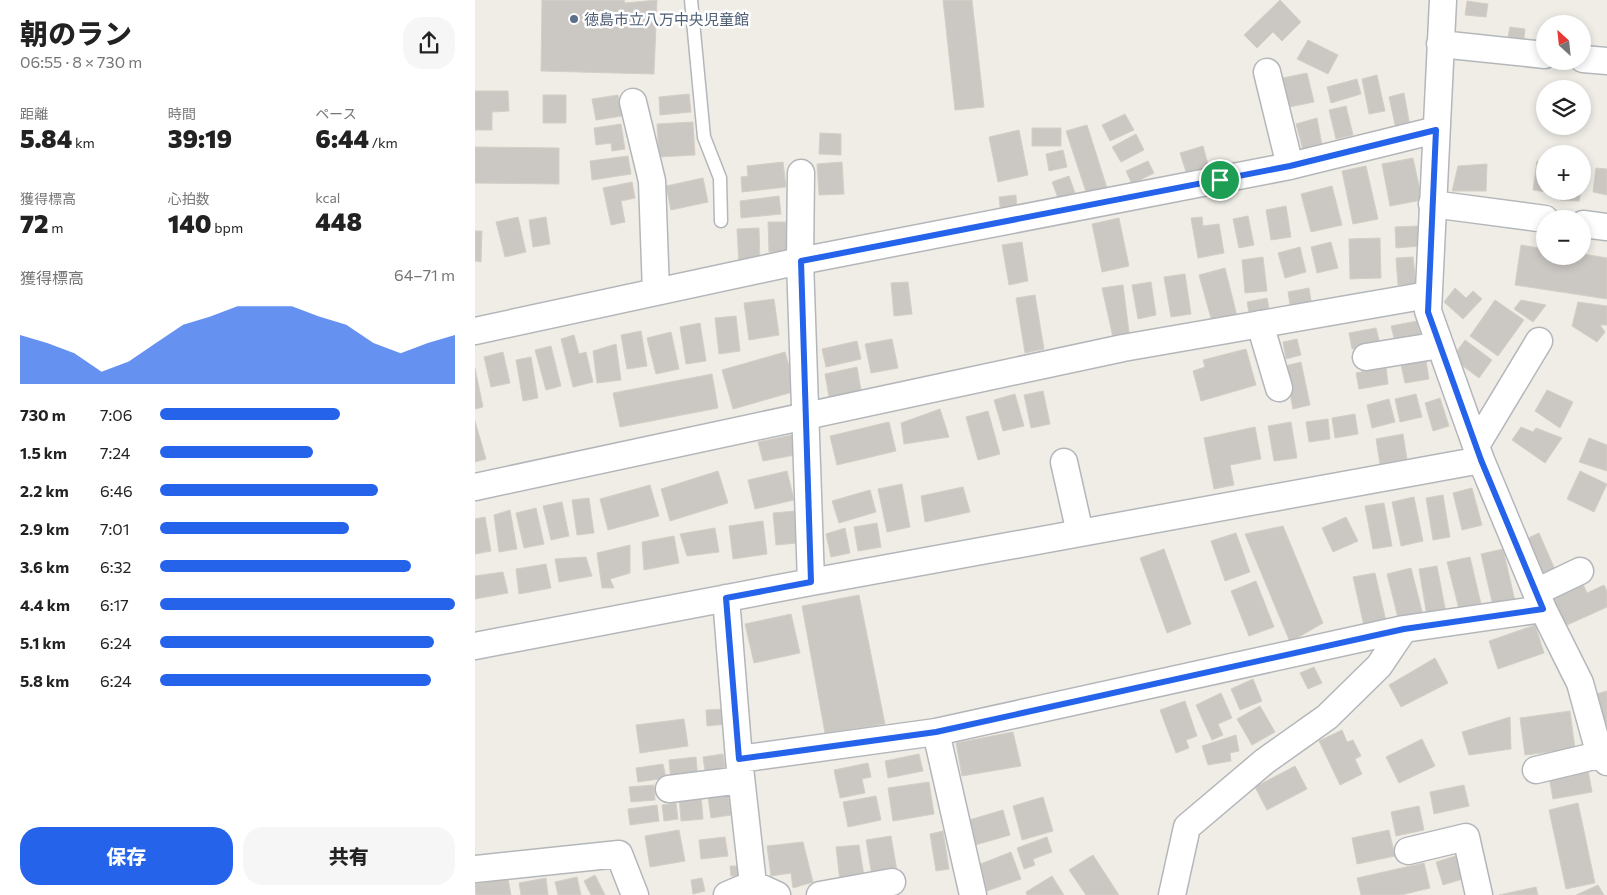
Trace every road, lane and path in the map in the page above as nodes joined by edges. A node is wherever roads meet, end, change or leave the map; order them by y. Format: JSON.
{"nodes":[{"id":1,"x":691,"y":0,"type":"edge"},
{"id":2,"x":1443,"y":0,"type":"edge"},
{"id":3,"x":1440,"y":44,"type":"junction"},
{"id":4,"x":1536,"y":54,"type":"edge"},
{"id":5,"x":1591,"y":60,"type":"edge"},
{"id":6,"x":1607,"y":61,"type":"edge"},
{"id":7,"x":1267,"y":72,"type":"dead end"},
{"id":8,"x":633,"y":102,"type":"dead end"},
{"id":9,"x":1436,"y":130,"type":"junction"},
{"id":10,"x":1290,"y":166,"type":"junction"},
{"id":11,"x":801,"y":173,"type":"dead end"},
{"id":12,"x":1432,"y":204,"type":"junction"},
{"id":13,"x":1536,"y":218,"type":"edge"},
{"id":14,"x":721,"y":221,"type":"dead end"},
{"id":15,"x":1591,"y":225,"type":"edge"},
{"id":16,"x":1607,"y":227,"type":"edge"},
{"id":17,"x":801,"y":261,"type":"junction"},
{"id":18,"x":656,"y":292,"type":"junction"},
{"id":19,"x":1428,"y":295,"type":"junction"},
{"id":20,"x":1260,"y":324,"type":"junction"},
{"id":21,"x":475,"y":331,"type":"edge"},
{"id":22,"x":1539,"y":341,"type":"dead end"},
{"id":23,"x":1440,"y":345,"type":"junction"},
{"id":24,"x":1366,"y":357,"type":"dead end"},
{"id":25,"x":1279,"y":388,"type":"dead end"},
{"id":26,"x":806,"y":416,"type":"junction"},
{"id":27,"x":1479,"y":452,"type":"junction"},
{"id":28,"x":1064,"y":462,"type":"dead end"},
{"id":29,"x":475,"y":487,"type":"edge"},
{"id":30,"x":1080,"y":533,"type":"junction"},
{"id":31,"x":1580,"y":571,"type":"dead end"},
{"id":32,"x":811,"y":582,"type":"junction"},
{"id":33,"x":726,"y":598,"type":"junction"},
{"id":34,"x":1539,"y":600,"type":"junction"},
{"id":35,"x":1404,"y":629,"type":"junction"},
{"id":36,"x":475,"y":646,"type":"edge"},
{"id":37,"x":936,"y":732,"type":"junction"},
{"id":38,"x":1605,"y":758,"type":"edge"},
{"id":39,"x":740,"y":770,"type":"junction"},
{"id":40,"x":1535,"y":770,"type":"dead end"},
{"id":41,"x":669,"y":789,"type":"dead end"},
{"id":42,"x":1407,"y":851,"type":"dead end"},
{"id":43,"x":475,"y":869,"type":"edge"},
{"id":44,"x":892,"y":882,"type":"dead end"},
{"id":45,"x":753,"y":884,"type":"junction"},
{"id":46,"x":635,"y":895,"type":"edge"},
{"id":47,"x":727,"y":895,"type":"edge"},
{"id":48,"x":777,"y":895,"type":"edge"},
{"id":49,"x":820,"y":895,"type":"edge"},
{"id":50,"x":973,"y":895,"type":"edge"},
{"id":51,"x":1172,"y":895,"type":"edge"},
{"id":52,"x":1479,"y":895,"type":"edge"}],
"edges":[{"from":1,"to":14,"type":"lane"},
{"from":2,"to":3,"type":"street"},
{"from":3,"to":4,"type":"street"},
{"from":3,"to":9,"type":"street"},
{"from":5,"to":6,"type":"street"},
{"from":7,"to":10,"type":"street"},
{"from":8,"to":18,"type":"street"},
{"from":9,"to":10,"type":"street"},
{"from":9,"to":12,"type":"street"},
{"from":10,"to":17,"type":"street"},
{"from":11,"to":17,"type":"street"},
{"from":12,"to":13,"type":"street"},
{"from":12,"to":19,"type":"street"},
{"from":15,"to":16,"type":"street"},
{"from":17,"to":18,"type":"street"},
{"from":17,"to":26,"type":"street"},
{"from":18,"to":21,"type":"street"},
{"from":19,"to":20,"type":"street"},
{"from":19,"to":23,"type":"street"},
{"from":20,"to":25,"type":"street"},
{"from":20,"to":26,"type":"street"},
{"from":22,"to":27,"type":"street"},
{"from":23,"to":24,"type":"street"},
{"from":23,"to":27,"type":"street"},
{"from":26,"to":29,"type":"street"},
{"from":26,"to":32,"type":"street"},
{"from":27,"to":30,"type":"street"},
{"from":27,"to":34,"type":"street"},
{"from":28,"to":30,"type":"street"},
{"from":30,"to":32,"type":"street"},
{"from":31,"to":34,"type":"street"},
{"from":32,"to":33,"type":"street"},
{"from":33,"to":36,"type":"street"},
{"from":33,"to":39,"type":"street"},
{"from":34,"to":35,"type":"street"},
{"from":34,"to":38,"type":"street"},
{"from":35,"to":37,"type":"street"},
{"from":35,"to":51,"type":"street"},
{"from":37,"to":39,"type":"street"},
{"from":37,"to":50,"type":"street"},
{"from":38,"to":40,"type":"street"},
{"from":39,"to":41,"type":"street"},
{"from":39,"to":45,"type":"street"},
{"from":42,"to":52,"type":"street"},
{"from":43,"to":46,"type":"street"},
{"from":44,"to":49,"type":"street"},
{"from":45,"to":47,"type":"street"},
{"from":45,"to":48,"type":"street"}]}
